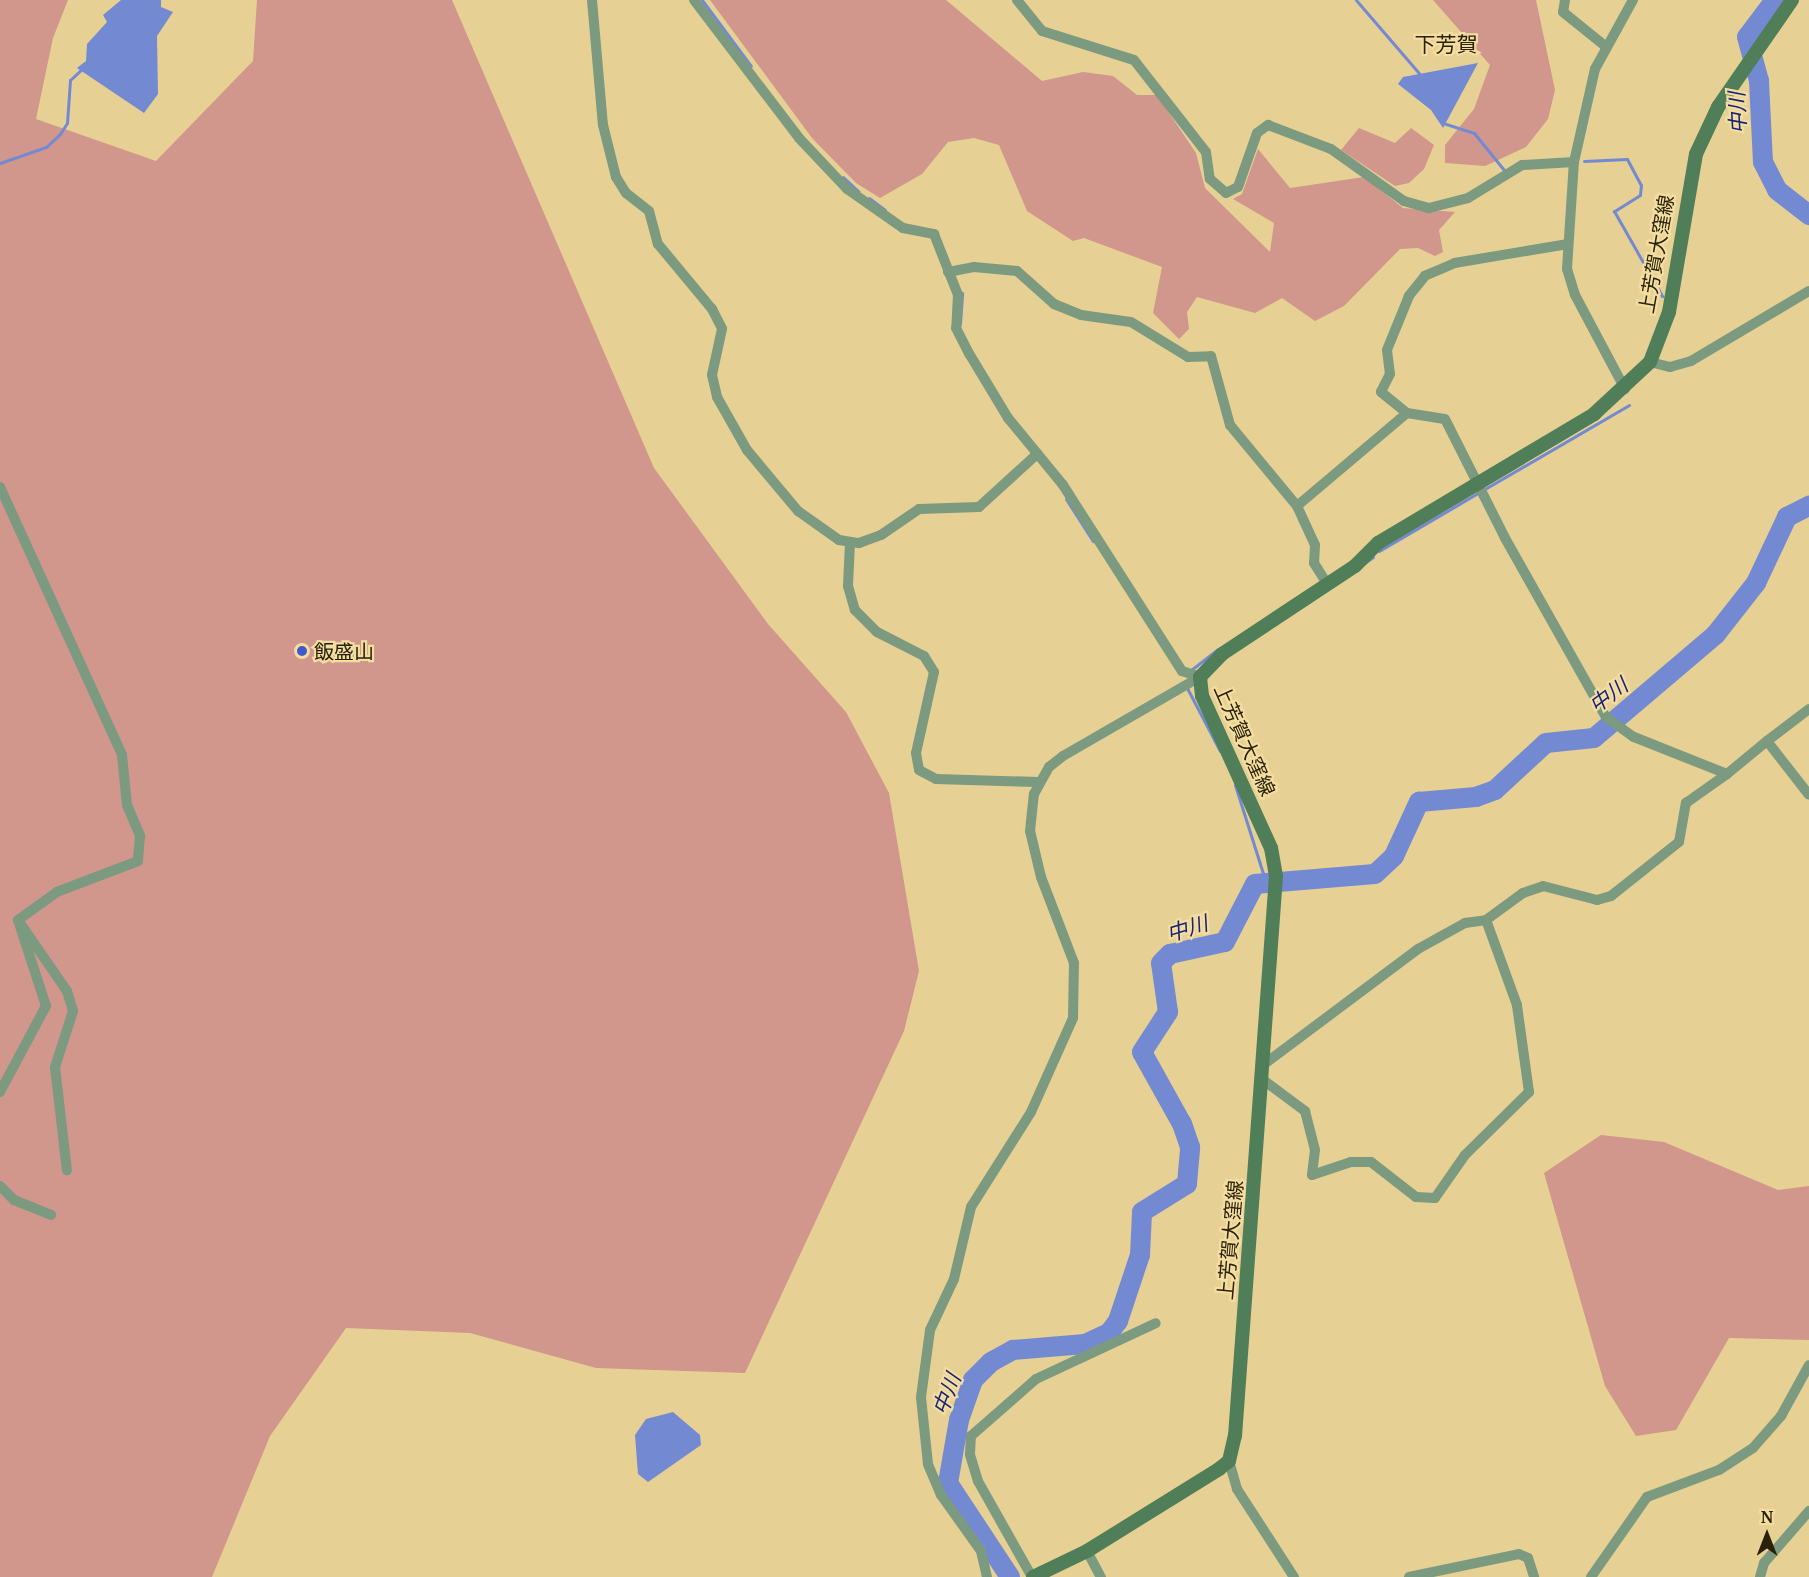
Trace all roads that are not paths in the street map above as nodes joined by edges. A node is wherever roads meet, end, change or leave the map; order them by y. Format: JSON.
{"nodes":[{"id":1,"x":592,"y":0,"type":"edge"},
{"id":2,"x":694,"y":0,"type":"edge"},
{"id":3,"x":1017,"y":0,"type":"edge"},
{"id":4,"x":1565,"y":0,"type":"edge"},
{"id":5,"x":1634,"y":0,"type":"edge"},
{"id":6,"x":1792,"y":0,"type":"edge"},
{"id":7,"x":1605,"y":46,"type":"junction"},
{"id":8,"x":1574,"y":162,"type":"junction"},
{"id":9,"x":1568,"y":244,"type":"junction"},
{"id":10,"x":951,"y":271,"type":"junction"},
{"id":11,"x":1809,"y":291,"type":"edge"},
{"id":12,"x":1650,"y":362,"type":"junction"},
{"id":13,"x":1624,"y":389,"type":"junction"},
{"id":14,"x":1407,"y":413,"type":"junction"},
{"id":15,"x":1035,"y":456,"type":"junction"},
{"id":16,"x":1478,"y":484,"type":"junction"},
{"id":17,"x":0,"y":488,"type":"edge"},
{"id":18,"x":1296,"y":506,"type":"junction"},
{"id":19,"x":850,"y":543,"type":"junction"},
{"id":20,"x":1327,"y":584,"type":"junction"},
{"id":21,"x":1200,"y":677,"type":"junction"},
{"id":22,"x":1809,"y":709,"type":"edge"},
{"id":23,"x":1767,"y":741,"type":"junction"},
{"id":24,"x":1726,"y":774,"type":"junction"},
{"id":25,"x":1038,"y":782,"type":"junction"},
{"id":26,"x":1809,"y":795,"type":"edge"},
{"id":27,"x":18,"y":920,"type":"junction"},
{"id":28,"x":1486,"y":920,"type":"junction"},
{"id":29,"x":1262,"y":1072,"type":"junction"},
{"id":30,"x":0,"y":1092,"type":"edge"},
{"id":31,"x":67,"y":1170,"type":"dead end"},
{"id":32,"x":0,"y":1186,"type":"edge"},
{"id":33,"x":51,"y":1215,"type":"dead end"},
{"id":34,"x":1156,"y":1323,"type":"dead end"},
{"id":35,"x":1809,"y":1365,"type":"edge"},
{"id":36,"x":1229,"y":1461,"type":"junction"},
{"id":37,"x":1809,"y":1511,"type":"edge"},
{"id":38,"x":1087,"y":1551,"type":"junction"},
{"id":39,"x":987,"y":1577,"type":"edge"},
{"id":40,"x":1033,"y":1577,"type":"edge"},
{"id":41,"x":1101,"y":1577,"type":"edge"},
{"id":42,"x":1294,"y":1577,"type":"edge"},
{"id":43,"x":1409,"y":1577,"type":"edge"},
{"id":44,"x":1534,"y":1577,"type":"edge"},
{"id":45,"x":1591,"y":1577,"type":"edge"},
{"id":46,"x":1760,"y":1577,"type":"edge"}],
"edges":[{"from":1,"to":19,"type":"street"},
{"from":2,"to":10,"type":"street"},
{"from":3,"to":8,"type":"street"},
{"from":4,"to":7,"type":"street"},
{"from":5,"to":7,"type":"street"},
{"from":6,"to":12,"type":"main road","name":"上芳賀大窪線"},
{"from":7,"to":8,"type":"street"},
{"from":8,"to":9,"type":"street"},
{"from":9,"to":13,"type":"street"},
{"from":9,"to":14,"type":"street"},
{"from":10,"to":15,"type":"street"},
{"from":10,"to":18,"type":"street"},
{"from":11,"to":12,"type":"street"},
{"from":12,"to":13,"type":"main road","name":"上芳賀大窪線"},
{"from":13,"to":16,"type":"main road","name":"上芳賀大窪線"},
{"from":14,"to":16,"type":"street"},
{"from":14,"to":18,"type":"street"},
{"from":15,"to":19,"type":"street"},
{"from":15,"to":21,"type":"street"},
{"from":16,"to":20,"type":"main road","name":"上芳賀大窪線"},
{"from":16,"to":24,"type":"street"},
{"from":17,"to":27,"type":"street"},
{"from":18,"to":20,"type":"street"},
{"from":19,"to":25,"type":"street"},
{"from":20,"to":21,"type":"main road","name":"上芳賀大窪線"},
{"from":21,"to":25,"type":"street"},
{"from":21,"to":29,"type":"main road","name":"上芳賀大窪線"},
{"from":22,"to":23,"type":"street"},
{"from":23,"to":24,"type":"street"},
{"from":23,"to":26,"type":"street"},
{"from":24,"to":28,"type":"street"},
{"from":25,"to":39,"type":"street"},
{"from":27,"to":30,"type":"street"},
{"from":27,"to":31,"type":"street"},
{"from":28,"to":29,"type":"street"},
{"from":28,"to":29,"type":"street"},
{"from":29,"to":36,"type":"main road","name":"上芳賀大窪線"},
{"from":32,"to":33,"type":"street"},
{"from":34,"to":40,"type":"street"},
{"from":35,"to":45,"type":"street"},
{"from":36,"to":38,"type":"main road"},
{"from":36,"to":42,"type":"street"},
{"from":37,"to":46,"type":"street"},
{"from":38,"to":40,"type":"main road"},
{"from":38,"to":41,"type":"street"},
{"from":43,"to":44,"type":"street"}]}
